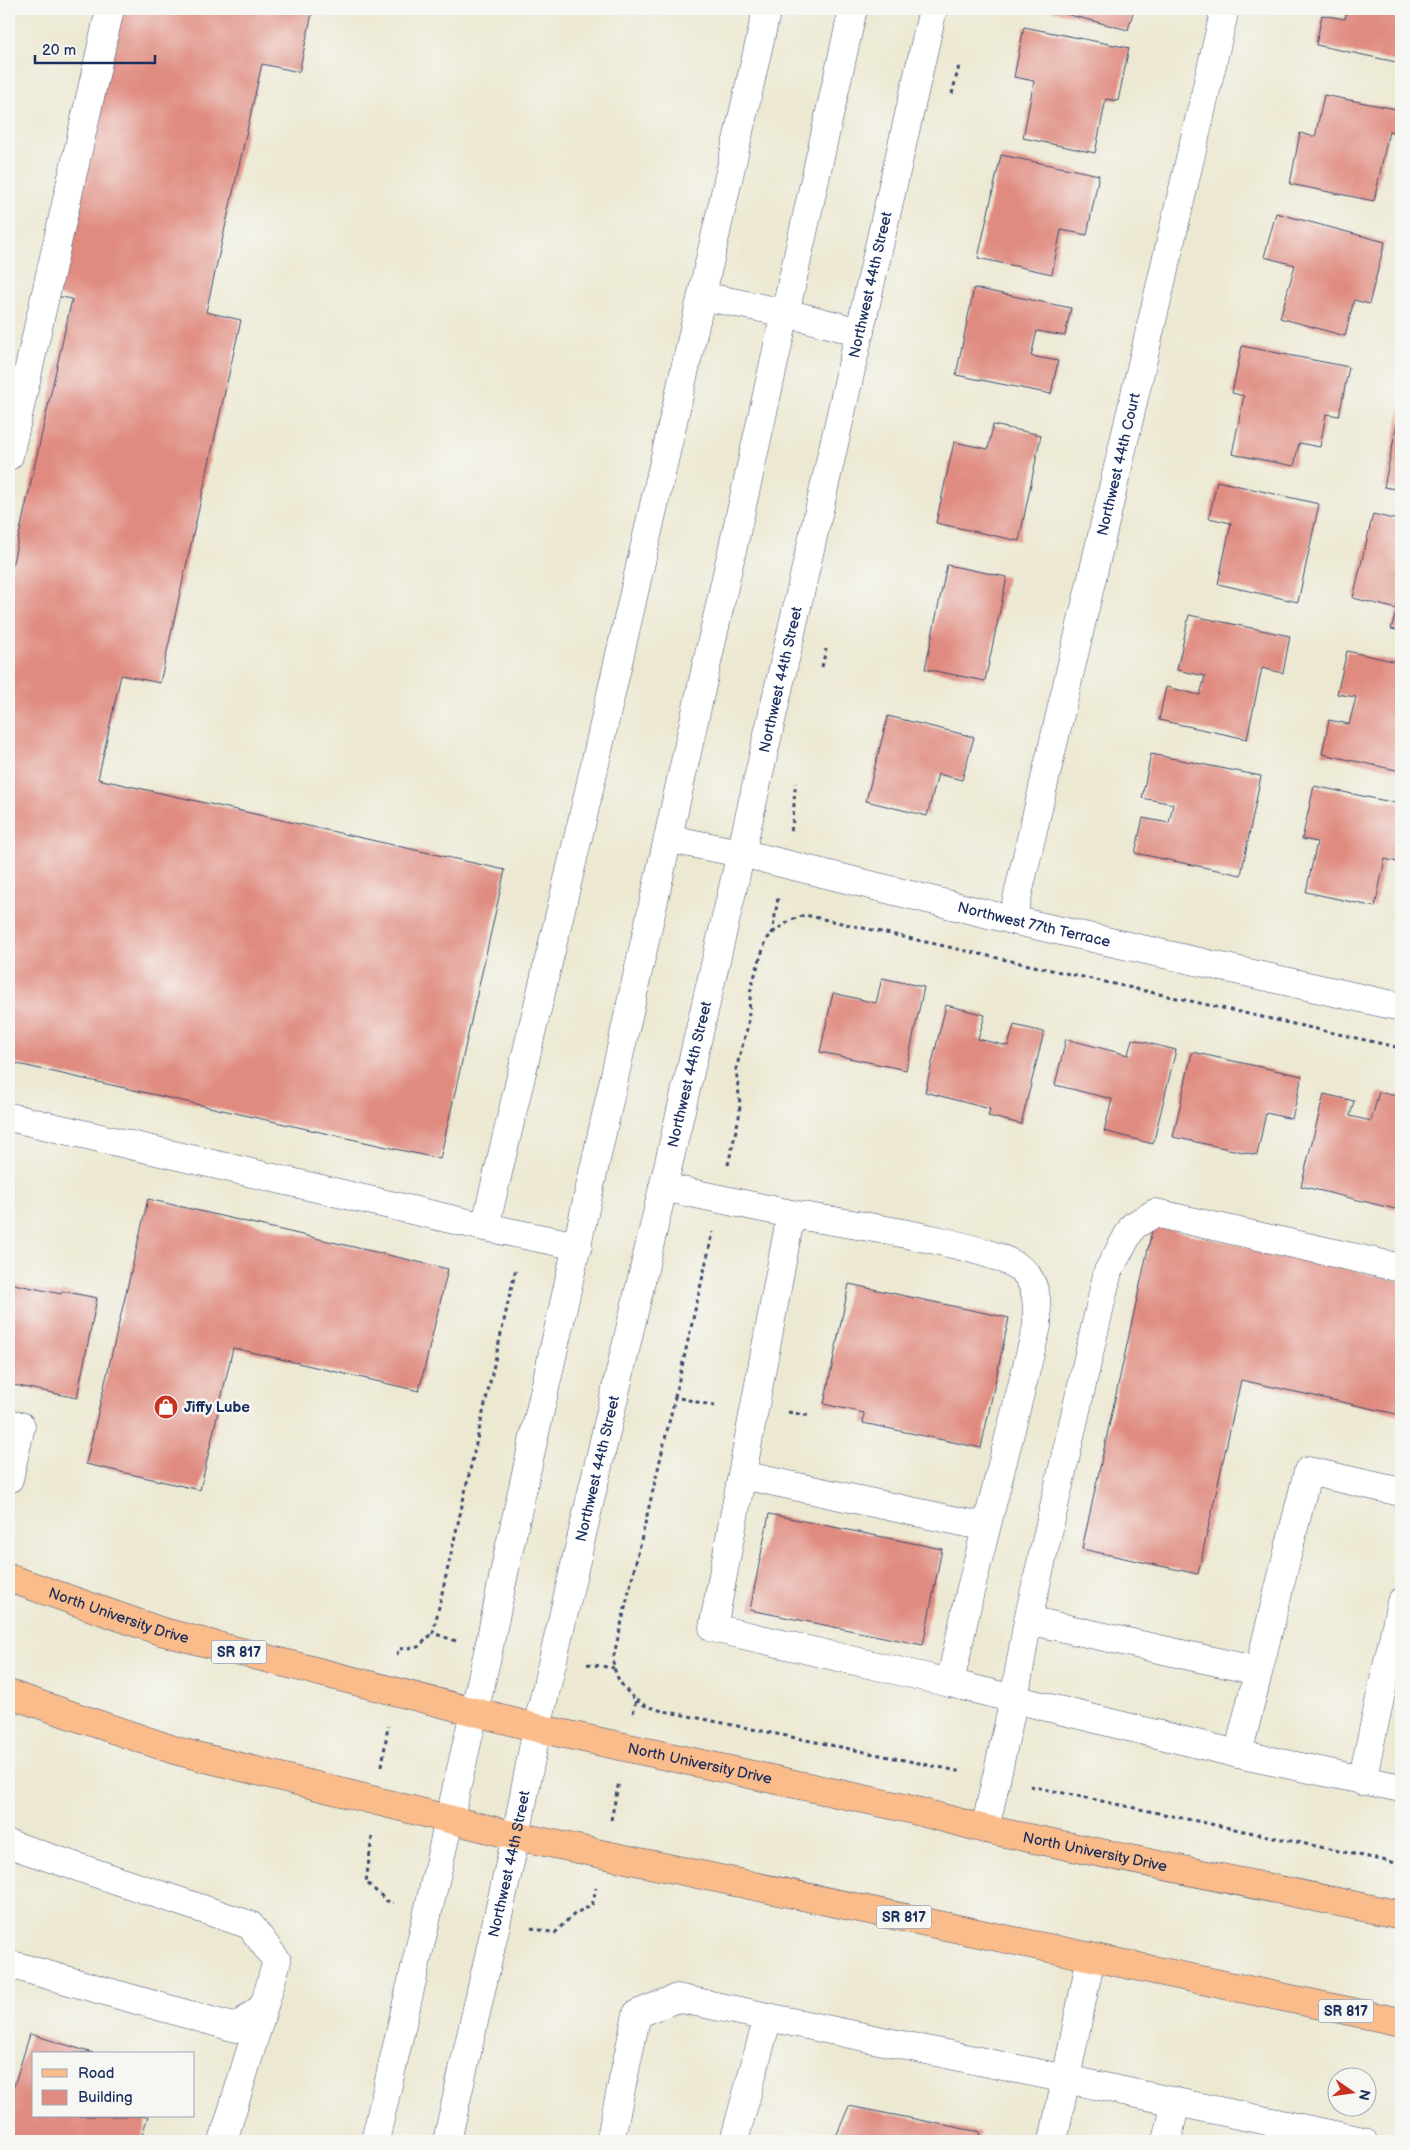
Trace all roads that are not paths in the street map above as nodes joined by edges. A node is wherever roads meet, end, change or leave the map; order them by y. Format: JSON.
{"nodes":[{"id":1,"x":110,"y":9,"type":"edge"},
{"id":2,"x":767,"y":9,"type":"edge"},
{"id":3,"x":853,"y":9,"type":"edge"},
{"id":4,"x":933,"y":9,"type":"edge"},
{"id":5,"x":1225,"y":9,"type":"edge"},
{"id":6,"x":702,"y":296,"type":"junction"},
{"id":7,"x":786,"y":313,"type":"junction"},
{"id":8,"x":860,"y":332,"type":"junction"},
{"id":9,"x":9,"y":456,"type":"edge"},
{"id":10,"x":669,"y":839,"type":"junction"},
{"id":11,"x":741,"y":853,"type":"junction"},
{"id":12,"x":1012,"y":920,"type":"junction"},
{"id":13,"x":1401,"y":1007,"type":"edge"},
{"id":14,"x":9,"y":1117,"type":"edge"},
{"id":15,"x":664,"y":1187,"type":"junction"},
{"id":16,"x":791,"y":1214,"type":"junction"},
{"id":17,"x":485,"y":1227,"type":"junction"},
{"id":18,"x":578,"y":1246,"type":"junction"},
{"id":19,"x":1401,"y":1268,"type":"edge"},
{"id":20,"x":9,"y":1423,"type":"edge"},
{"id":21,"x":742,"y":1475,"type":"junction"},
{"id":22,"x":9,"y":1479,"type":"edge"},
{"id":23,"x":1401,"y":1492,"type":"edge"},
{"id":24,"x":986,"y":1527,"type":"junction"},
{"id":25,"x":9,"y":1578,"type":"edge"},
{"id":26,"x":1401,"y":1602,"type":"edge"},
{"id":27,"x":1028,"y":1620,"type":"junction"},
{"id":28,"x":1258,"y":1671,"type":"junction"},
{"id":29,"x":950,"y":1683,"type":"junction"},
{"id":30,"x":9,"y":1694,"type":"edge"},
{"id":31,"x":1014,"y":1699,"type":"junction"},
{"id":32,"x":474,"y":1712,"type":"junction"},
{"id":33,"x":537,"y":1728,"type":"junction"},
{"id":34,"x":1238,"y":1754,"type":"junction"},
{"id":35,"x":1362,"y":1781,"type":"junction"},
{"id":36,"x":1401,"y":1788,"type":"edge"},
{"id":37,"x":449,"y":1820,"type":"junction"},
{"id":38,"x":985,"y":1829,"type":"junction"},
{"id":39,"x":516,"y":1836,"type":"junction"},
{"id":40,"x":9,"y":1844,"type":"edge"},
{"id":41,"x":1401,"y":1915,"type":"edge"},
{"id":42,"x":1091,"y":1957,"type":"junction"},
{"id":43,"x":9,"y":1964,"type":"edge"},
{"id":44,"x":264,"y":2006,"type":"junction"},
{"id":45,"x":768,"y":2017,"type":"junction"},
{"id":46,"x":1401,"y":2022,"type":"edge"},
{"id":47,"x":1066,"y":2080,"type":"junction"},
{"id":48,"x":1176,"y":2102,"type":"junction"},
{"id":49,"x":222,"y":2141,"type":"edge"},
{"id":50,"x":376,"y":2141,"type":"edge"},
{"id":51,"x":447,"y":2141,"type":"edge"},
{"id":52,"x":610,"y":2141,"type":"edge"},
{"id":53,"x":734,"y":2141,"type":"edge"},
{"id":54,"x":1053,"y":2141,"type":"edge"},
{"id":55,"x":1167,"y":2141,"type":"edge"},
{"id":56,"x":1364,"y":2141,"type":"edge"}],
"edges":[{"from":1,"to":9,"type":"street"},
{"from":2,"to":6,"type":"street"},
{"from":3,"to":7,"type":"street"},
{"from":4,"to":8,"type":"street","name":"Northwest 44th Street"},
{"from":5,"to":12,"type":"street","name":"Northwest 44th Court"},
{"from":6,"to":7,"type":"street"},
{"from":6,"to":17,"type":"street"},
{"from":7,"to":8,"type":"street"},
{"from":7,"to":10,"type":"street"},
{"from":8,"to":11,"type":"street","name":"Northwest 44th Street"},
{"from":10,"to":11,"type":"street","name":"Northwest 77th Terrace"},
{"from":10,"to":18,"type":"street"},
{"from":11,"to":12,"type":"street","name":"Northwest 77th Terrace"},
{"from":11,"to":15,"type":"street","name":"Northwest 44th Street"},
{"from":12,"to":13,"type":"street","name":"Northwest 77th Terrace"},
{"from":14,"to":17,"type":"street"},
{"from":15,"to":16,"type":"street"},
{"from":15,"to":33,"type":"street","name":"Northwest 44th Street"},
{"from":16,"to":21,"type":"street"},
{"from":16,"to":24,"type":"street"},
{"from":17,"to":18,"type":"street"},
{"from":18,"to":32,"type":"street"},
{"from":19,"to":27,"type":"street"},
{"from":20,"to":22,"type":"street"},
{"from":21,"to":24,"type":"street"},
{"from":21,"to":29,"type":"street"},
{"from":23,"to":28,"type":"street"},
{"from":24,"to":29,"type":"street"},
{"from":25,"to":32,"type":"main road","name":"North University Drive","number":"SR 817"},
{"from":26,"to":35,"type":"street"},
{"from":27,"to":28,"type":"street"},
{"from":27,"to":31,"type":"street"},
{"from":28,"to":34,"type":"street"},
{"from":29,"to":31,"type":"street"},
{"from":30,"to":37,"type":"main road","number":"SR 817"},
{"from":31,"to":34,"type":"street"},
{"from":31,"to":38,"type":"street"},
{"from":32,"to":33,"type":"main road","name":"North University Drive","number":"SR 817"},
{"from":32,"to":37,"type":"street"},
{"from":33,"to":38,"type":"main road","name":"North University Drive","number":"SR 817"},
{"from":33,"to":39,"type":"street","name":"Northwest 44th Street"},
{"from":34,"to":35,"type":"street"},
{"from":35,"to":36,"type":"street"},
{"from":37,"to":39,"type":"main road","number":"SR 817"},
{"from":37,"to":50,"type":"street"},
{"from":38,"to":41,"type":"main road","name":"North University Drive","number":"SR 817"},
{"from":39,"to":42,"type":"main road","number":"SR 817"},
{"from":39,"to":51,"type":"street","name":"Northwest 44th Street"},
{"from":40,"to":44,"type":"street"},
{"from":42,"to":46,"type":"main road","number":"SR 817"},
{"from":42,"to":47,"type":"street"},
{"from":43,"to":44,"type":"street"},
{"from":44,"to":49,"type":"street"},
{"from":45,"to":47,"type":"street"},
{"from":45,"to":52,"type":"street"},
{"from":45,"to":53,"type":"street"},
{"from":47,"to":48,"type":"street"},
{"from":47,"to":54,"type":"street"},
{"from":48,"to":55,"type":"street"},
{"from":48,"to":56,"type":"street"}]}
